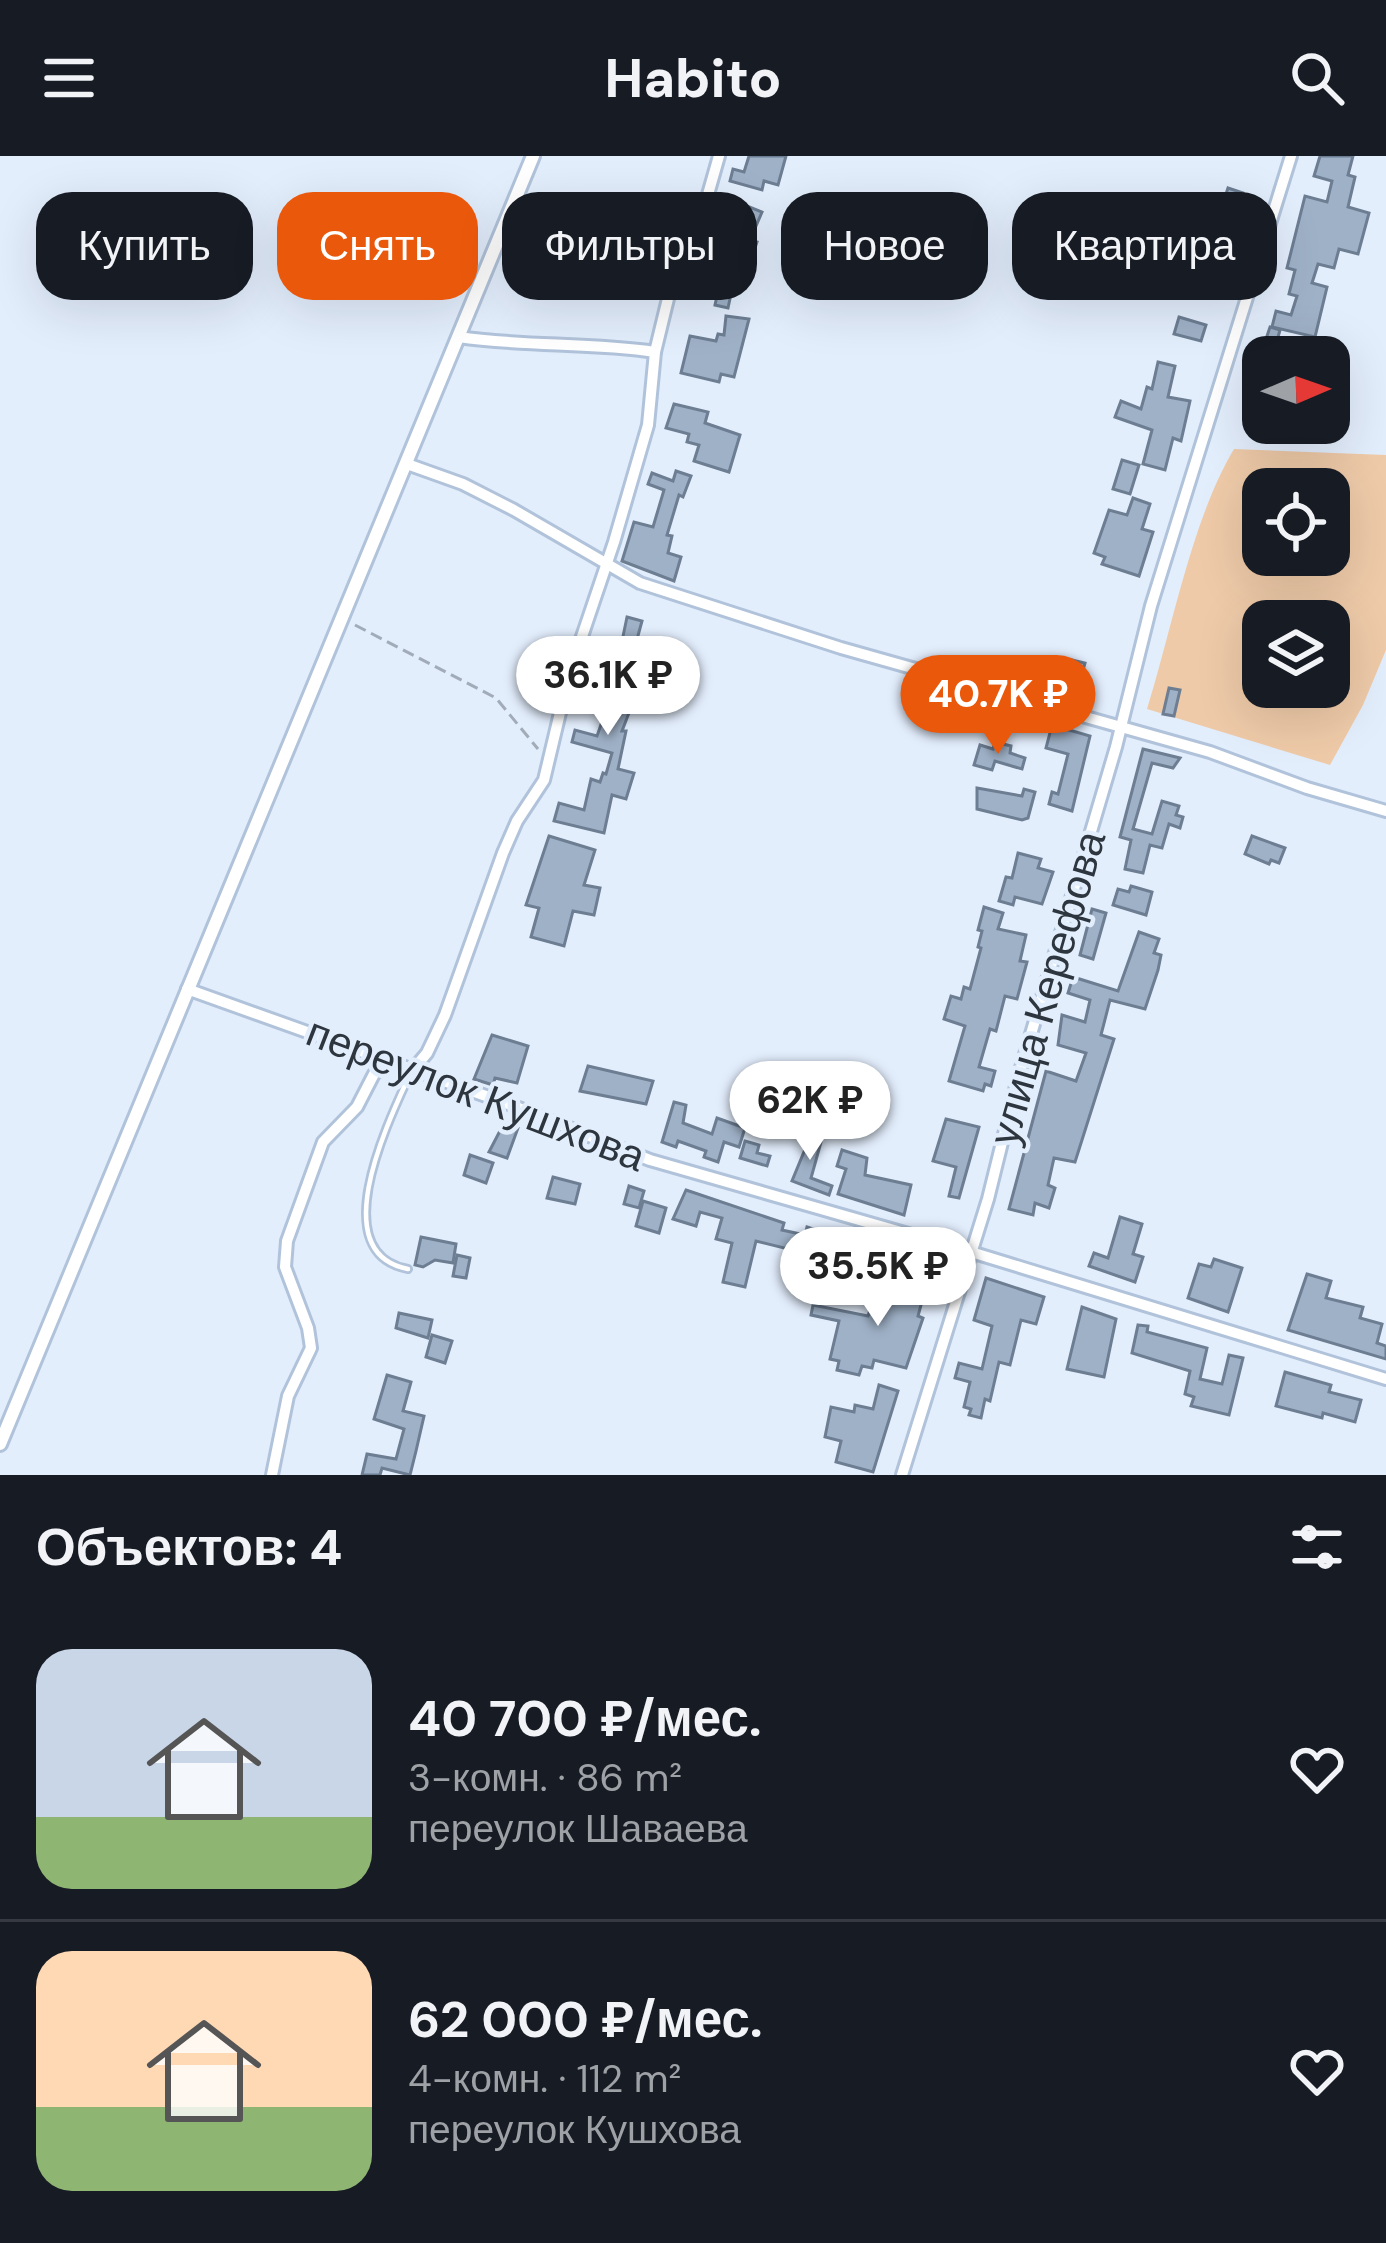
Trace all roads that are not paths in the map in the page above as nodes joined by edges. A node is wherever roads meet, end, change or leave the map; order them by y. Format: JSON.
{"nodes":[{"id":1,"x":533,"y":156,"type":"edge"},
{"id":2,"x":719,"y":156,"type":"edge"},
{"id":3,"x":1291,"y":156,"type":"edge"},
{"id":4,"x":459,"y":338,"type":"junction"},
{"id":5,"x":655,"y":352,"type":"junction"},
{"id":6,"x":407,"y":464,"type":"junction"},
{"id":7,"x":606,"y":567,"type":"junction"},
{"id":8,"x":1119,"y":726,"type":"junction"},
{"id":9,"x":1386,"y":811,"type":"edge"},
{"id":10,"x":187,"y":989,"type":"junction"},
{"id":11,"x":389,"y":1062,"type":"junction"},
{"id":12,"x":411,"y":1072,"type":"junction"},
{"id":13,"x":971,"y":1252,"type":"junction"},
{"id":14,"x":408,"y":1269,"type":"dead end"},
{"id":15,"x":1386,"y":1379,"type":"edge"},
{"id":16,"x":0,"y":1444,"type":"edge"},
{"id":17,"x":272,"y":1475,"type":"edge"},
{"id":18,"x":902,"y":1475,"type":"edge"}],
"edges":[{"from":1,"to":4,"type":"street"},
{"from":2,"to":5,"type":"street"},
{"from":3,"to":8,"type":"street","name":"улица Керефова"},
{"from":4,"to":5,"type":"street"},
{"from":4,"to":6,"type":"street"},
{"from":5,"to":7,"type":"street"},
{"from":6,"to":7,"type":"street"},
{"from":6,"to":10,"type":"street"},
{"from":7,"to":8,"type":"street"},
{"from":7,"to":12,"type":"street"},
{"from":8,"to":9,"type":"street"},
{"from":8,"to":13,"type":"street","name":"улица Керефова"},
{"from":10,"to":11,"type":"street","name":"переулок Кушхова"},
{"from":10,"to":16,"type":"street"},
{"from":11,"to":12,"type":"street","name":"переулок Кушхова"},
{"from":11,"to":17,"type":"street"},
{"from":12,"to":13,"type":"street","name":"переулок Кушхова"},
{"from":12,"to":14,"type":"lane"},
{"from":13,"to":15,"type":"street","name":"переулок Кушхова"},
{"from":13,"to":18,"type":"street","name":"улица Керефова"}]}
